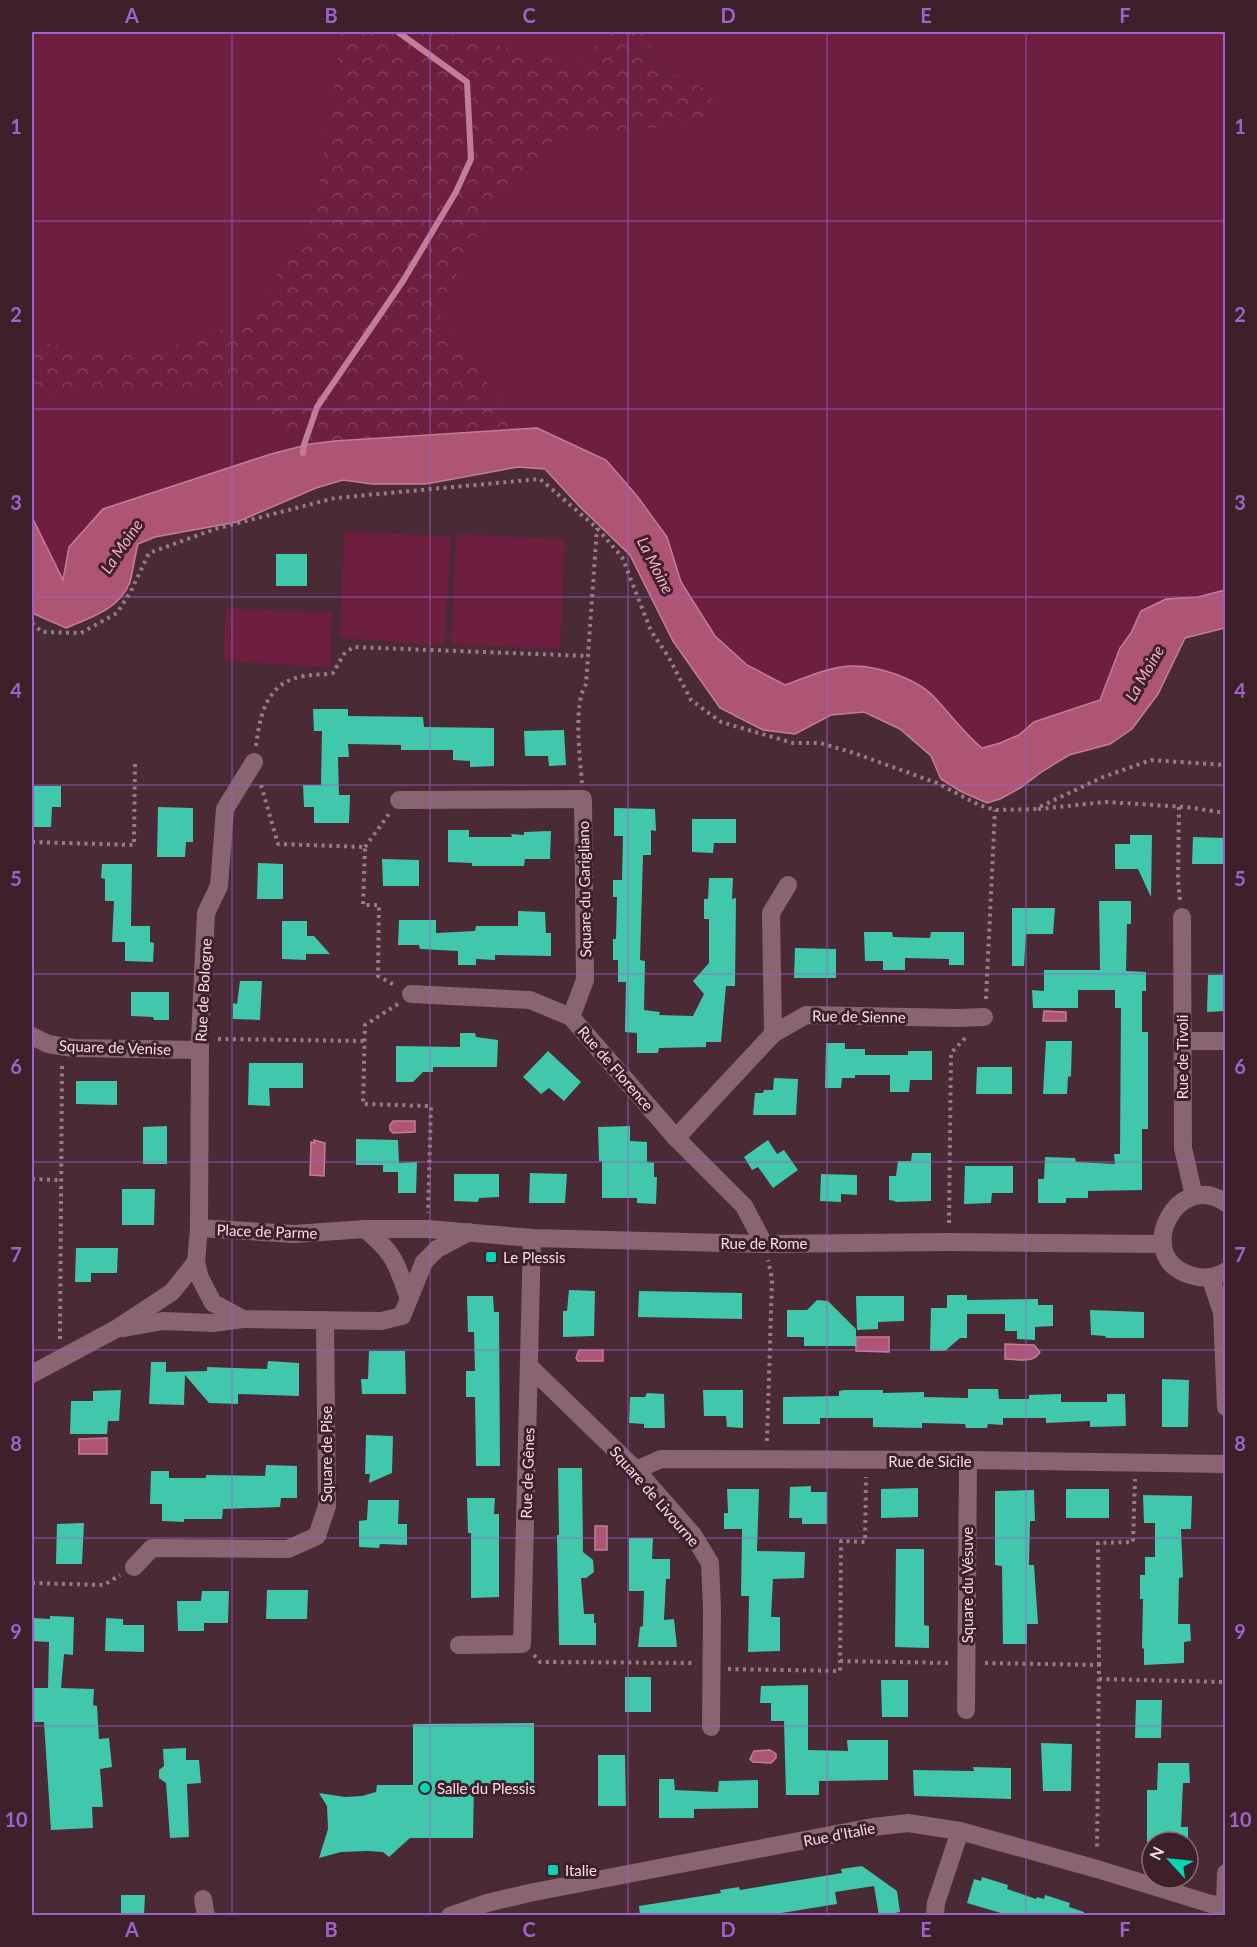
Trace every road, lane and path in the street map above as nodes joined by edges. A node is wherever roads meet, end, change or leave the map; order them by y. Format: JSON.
{"nodes":[{"id":1,"x":597,"y":528,"type":"junction"},
{"id":2,"x":32,"y":625,"type":"edge"},
{"id":3,"x":588,"y":656,"type":"junction"},
{"id":4,"x":254,"y":762,"type":"junction"},
{"id":5,"x":135,"y":764,"type":"dead end"},
{"id":6,"x":1226,"y":765,"type":"edge"},
{"id":7,"x":583,"y":799,"type":"junction"},
{"id":8,"x":399,"y":800,"type":"joint"},
{"id":9,"x":1179,"y":807,"type":"junction"},
{"id":10,"x":1035,"y":809,"type":"junction"},
{"id":11,"x":1226,"y":813,"type":"edge"},
{"id":12,"x":32,"y":842,"type":"edge"},
{"id":13,"x":365,"y":847,"type":"junction"},
{"id":14,"x":788,"y":885,"type":"dead end"},
{"id":15,"x":1182,"y":917,"type":"joint"},
{"id":16,"x":411,"y":994,"type":"junction"},
{"id":17,"x":571,"y":1017,"type":"junction"},
{"id":18,"x":984,"y":1017,"type":"dead end"},
{"id":19,"x":772,"y":1034,"type":"junction"},
{"id":20,"x":32,"y":1036,"type":"edge"},
{"id":21,"x":365,"y":1041,"type":"junction"},
{"id":22,"x":1182,"y":1041,"type":"junction"},
{"id":23,"x":1226,"y":1041,"type":"edge"},
{"id":24,"x":200,"y":1045,"type":"junction"},
{"id":25,"x":63,"y":1047,"type":"junction"},
{"id":26,"x":676,"y":1138,"type":"junction"},
{"id":27,"x":32,"y":1179,"type":"edge"},
{"id":28,"x":60,"y":1180,"type":"junction"},
{"id":29,"x":1194,"y":1197,"type":"junction"},
{"id":30,"x":1226,"y":1203,"type":"edge"},
{"id":31,"x":199,"y":1228,"type":"junction"},
{"id":32,"x":428,"y":1228,"type":"junction"},
{"id":33,"x":365,"y":1229,"type":"junction"},
{"id":34,"x":469,"y":1232,"type":"junction"},
{"id":35,"x":532,"y":1238,"type":"junction"},
{"id":36,"x":764,"y":1244,"type":"junction"},
{"id":37,"x":1163,"y":1244,"type":"junction"},
{"id":38,"x":196,"y":1262,"type":"junction"},
{"id":39,"x":1218,"y":1274,"type":"edge"},
{"id":40,"x":408,"y":1296,"type":"junction"},
{"id":41,"x":243,"y":1319,"type":"junction"},
{"id":42,"x":325,"y":1320,"type":"junction"},
{"id":43,"x":116,"y":1329,"type":"junction"},
{"id":44,"x":64,"y":1357,"type":"junction"},
{"id":45,"x":530,"y":1367,"type":"junction"},
{"id":46,"x":32,"y":1374,"type":"edge"},
{"id":47,"x":1226,"y":1407,"type":"edge"},
{"id":48,"x":767,"y":1460,"type":"junction"},
{"id":49,"x":968,"y":1460,"type":"junction"},
{"id":50,"x":866,"y":1461,"type":"junction"},
{"id":51,"x":1135,"y":1462,"type":"junction"},
{"id":52,"x":1226,"y":1464,"type":"edge"},
{"id":53,"x":636,"y":1470,"type":"junction"},
{"id":54,"x":134,"y":1567,"type":"joint"},
{"id":55,"x":32,"y":1583,"type":"edge"},
{"id":56,"x":522,"y":1644,"type":"junction"},
{"id":57,"x":459,"y":1645,"type":"dead end"},
{"id":58,"x":840,"y":1662,"type":"junction"},
{"id":59,"x":967,"y":1663,"type":"junction"},
{"id":60,"x":1099,"y":1665,"type":"junction"},
{"id":61,"x":712,"y":1669,"type":"junction"},
{"id":62,"x":1099,"y":1679,"type":"junction"},
{"id":63,"x":1226,"y":1682,"type":"edge"},
{"id":64,"x":966,"y":1710,"type":"dead end"},
{"id":65,"x":711,"y":1728,"type":"dead end"},
{"id":66,"x":960,"y":1831,"type":"junction"},
{"id":67,"x":1097,"y":1869,"type":"junction"},
{"id":68,"x":1226,"y":1873,"type":"edge"},
{"id":69,"x":1225,"y":1906,"type":"edge"},
{"id":70,"x":450,"y":1916,"type":"edge"},
{"id":71,"x":935,"y":1916,"type":"edge"},
{"id":72,"x":1224,"y":1916,"type":"edge"}],
"edges":[{"from":1,"to":2,"type":"path"},
{"from":1,"to":3,"type":"path"},
{"from":1,"to":10,"type":"path"},
{"from":3,"to":4,"type":"path"},
{"from":3,"to":7,"type":"path"},
{"from":4,"to":13,"type":"path"},
{"from":4,"to":24,"type":"street","name":"Rue de Bologne"},
{"from":5,"to":12,"type":"path"},
{"from":6,"to":10,"type":"path"},
{"from":7,"to":8,"type":"street","name":"Square du Garigliano"},
{"from":7,"to":17,"type":"street","name":"Square du Garigliano"},
{"from":8,"to":13,"type":"path"},
{"from":9,"to":10,"type":"path"},
{"from":9,"to":11,"type":"path"},
{"from":9,"to":15,"type":"path"},
{"from":13,"to":16,"type":"path"},
{"from":14,"to":19,"type":"street"},
{"from":15,"to":22,"type":"street","name":"Rue de Tivoli"},
{"from":16,"to":17,"type":"street","name":"Rue de Florence"},
{"from":16,"to":21,"type":"path"},
{"from":17,"to":26,"type":"street","name":"Rue de Florence"},
{"from":18,"to":19,"type":"street","name":"Rue de Sienne"},
{"from":19,"to":26,"type":"street","name":"Rue de Sienne"},
{"from":20,"to":25,"type":"street","name":"Square de Venise"},
{"from":21,"to":24,"type":"path"},
{"from":21,"to":32,"type":"path"},
{"from":22,"to":23,"type":"street"},
{"from":22,"to":29,"type":"street","name":"Rue de Tivoli"},
{"from":24,"to":25,"type":"street","name":"Square de Venise"},
{"from":24,"to":31,"type":"street","name":"Rue de Bologne"},
{"from":25,"to":28,"type":"path"},
{"from":26,"to":36,"type":"street","name":"Rue de Florence"},
{"from":27,"to":28,"type":"path"},
{"from":28,"to":44,"type":"path"},
{"from":29,"to":30,"type":"street"},
{"from":29,"to":37,"type":"street"},
{"from":31,"to":33,"type":"street","name":"Place de Parme"},
{"from":31,"to":38,"type":"street","name":"Place de Parme"},
{"from":32,"to":33,"type":"street","name":"Rue de Rome"},
{"from":32,"to":34,"type":"street","name":"Rue de Rome"},
{"from":33,"to":40,"type":"street"},
{"from":34,"to":35,"type":"street","name":"Rue de Rome"},
{"from":34,"to":40,"type":"street","name":"Place de Parme"},
{"from":35,"to":36,"type":"street","name":"Rue de Rome"},
{"from":35,"to":45,"type":"street","name":"Rue de Gênes"},
{"from":36,"to":37,"type":"street","name":"Rue de Rome"},
{"from":36,"to":48,"type":"path"},
{"from":37,"to":39,"type":"street"},
{"from":38,"to":41,"type":"street","name":"Place de Parme"},
{"from":38,"to":43,"type":"street"},
{"from":39,"to":47,"type":"street"},
{"from":40,"to":42,"type":"street","name":"Place de Parme"},
{"from":41,"to":42,"type":"street","name":"Place de Parme"},
{"from":41,"to":43,"type":"street"},
{"from":42,"to":54,"type":"street","name":"Square de Pise"},
{"from":43,"to":44,"type":"street"},
{"from":44,"to":46,"type":"street"},
{"from":45,"to":53,"type":"street","name":"Square de Livourne"},
{"from":45,"to":56,"type":"street","name":"Rue de Gênes"},
{"from":48,"to":50,"type":"street","name":"Rue de Sicile"},
{"from":48,"to":53,"type":"street","name":"Rue de Sicile"},
{"from":49,"to":50,"type":"street","name":"Rue de Sicile"},
{"from":49,"to":51,"type":"street","name":"Rue de Sicile"},
{"from":49,"to":59,"type":"street","name":"Square du Vésuve"},
{"from":50,"to":58,"type":"path"},
{"from":51,"to":52,"type":"street","name":"Rue de Sicile"},
{"from":51,"to":60,"type":"path"},
{"from":53,"to":61,"type":"street","name":"Square de Livourne"},
{"from":54,"to":55,"type":"path"},
{"from":56,"to":57,"type":"street"},
{"from":56,"to":61,"type":"path"},
{"from":58,"to":59,"type":"path"},
{"from":58,"to":61,"type":"path"},
{"from":59,"to":60,"type":"path"},
{"from":59,"to":64,"type":"street","name":"Square du Vésuve"},
{"from":60,"to":62,"type":"path"},
{"from":61,"to":65,"type":"street","name":"Square de Livourne"},
{"from":62,"to":63,"type":"path"},
{"from":62,"to":67,"type":"path"},
{"from":66,"to":67,"type":"street","name":"Rue d’Italie"},
{"from":66,"to":70,"type":"street","name":"Rue d’Italie"},
{"from":66,"to":71,"type":"street"},
{"from":67,"to":69,"type":"street","name":"Rue d’Italie"},
{"from":68,"to":69,"type":"street"},
{"from":69,"to":72,"type":"street"}]}
